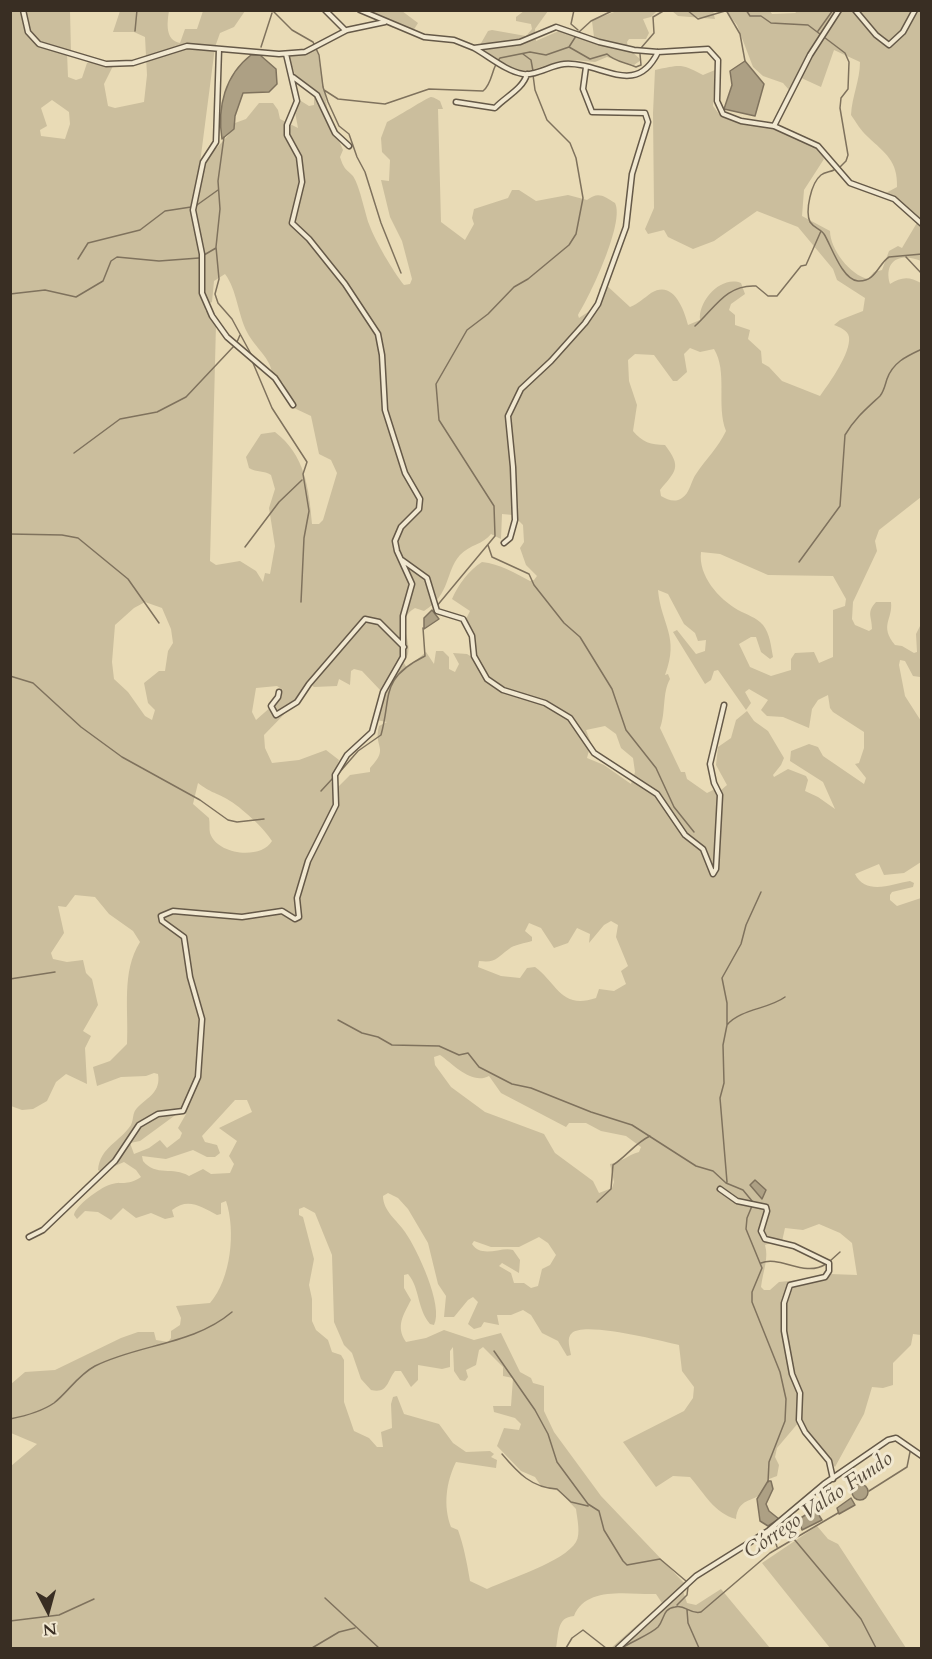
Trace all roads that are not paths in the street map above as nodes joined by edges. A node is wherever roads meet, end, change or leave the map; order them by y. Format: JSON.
{"nodes":[{"id":1,"x":24,"y":10,"type":"edge"},
{"id":2,"x":325,"y":10,"type":"edge"},
{"id":3,"x":360,"y":10,"type":"edge"},
{"id":4,"x":839,"y":10,"type":"edge"},
{"id":5,"x":855,"y":10,"type":"edge"},
{"id":6,"x":915,"y":10,"type":"edge"},
{"id":7,"x":385,"y":22,"type":"junction"},
{"id":8,"x":345,"y":30,"type":"junction"},
{"id":9,"x":474,"y":48,"type":"junction"},
{"id":10,"x":219,"y":49,"type":"junction"},
{"id":11,"x":658,"y":52,"type":"junction"},
{"id":12,"x":286,"y":54,"type":"junction"},
{"id":13,"x":586,"y":67,"type":"junction"},
{"id":14,"x":527,"y":74,"type":"junction"},
{"id":15,"x":293,"y":77,"type":"junction"},
{"id":16,"x":456,"y":102,"type":"dead end"},
{"id":17,"x":774,"y":126,"type":"junction"},
{"id":18,"x":349,"y":146,"type":"dead end"},
{"id":19,"x":921,"y":224,"type":"edge"},
{"id":20,"x":293,"y":405,"type":"dead end"},
{"id":21,"x":504,"y":543,"type":"dead end"},
{"id":22,"x":401,"y":560,"type":"junction"},
{"id":23,"x":404,"y":647,"type":"junction"},
{"id":24,"x":279,"y":692,"type":"dead end"},
{"id":25,"x":724,"y":705,"type":"dead end"},
{"id":26,"x":720,"y":1189,"type":"dead end"},
{"id":27,"x":29,"y":1237,"type":"dead end"},
{"id":28,"x":921,"y":1456,"type":"edge"},
{"id":29,"x":833,"y":1479,"type":"junction"},
{"id":30,"x":618,"y":1648,"type":"edge"}],
"edges":[{"from":1,"to":10,"type":"street"},
{"from":2,"to":8,"type":"street"},
{"from":3,"to":7,"type":"street"},
{"from":4,"to":17,"type":"street"},
{"from":5,"to":6,"type":"street"},
{"from":7,"to":8,"type":"street"},
{"from":7,"to":9,"type":"street"},
{"from":8,"to":12,"type":"street"},
{"from":9,"to":11,"type":"street"},
{"from":9,"to":14,"type":"street"},
{"from":10,"to":12,"type":"street"},
{"from":10,"to":20,"type":"street"},
{"from":11,"to":13,"type":"street"},
{"from":11,"to":17,"type":"street"},
{"from":12,"to":15,"type":"street"},
{"from":13,"to":14,"type":"street"},
{"from":13,"to":21,"type":"street"},
{"from":14,"to":16,"type":"street"},
{"from":15,"to":18,"type":"street"},
{"from":15,"to":22,"type":"street"},
{"from":17,"to":19,"type":"street"},
{"from":22,"to":23,"type":"street"},
{"from":22,"to":25,"type":"street"},
{"from":23,"to":24,"type":"street"},
{"from":23,"to":27,"type":"street"},
{"from":26,"to":29,"type":"street"},
{"from":28,"to":29,"type":"street"},
{"from":29,"to":30,"type":"street"}]}
